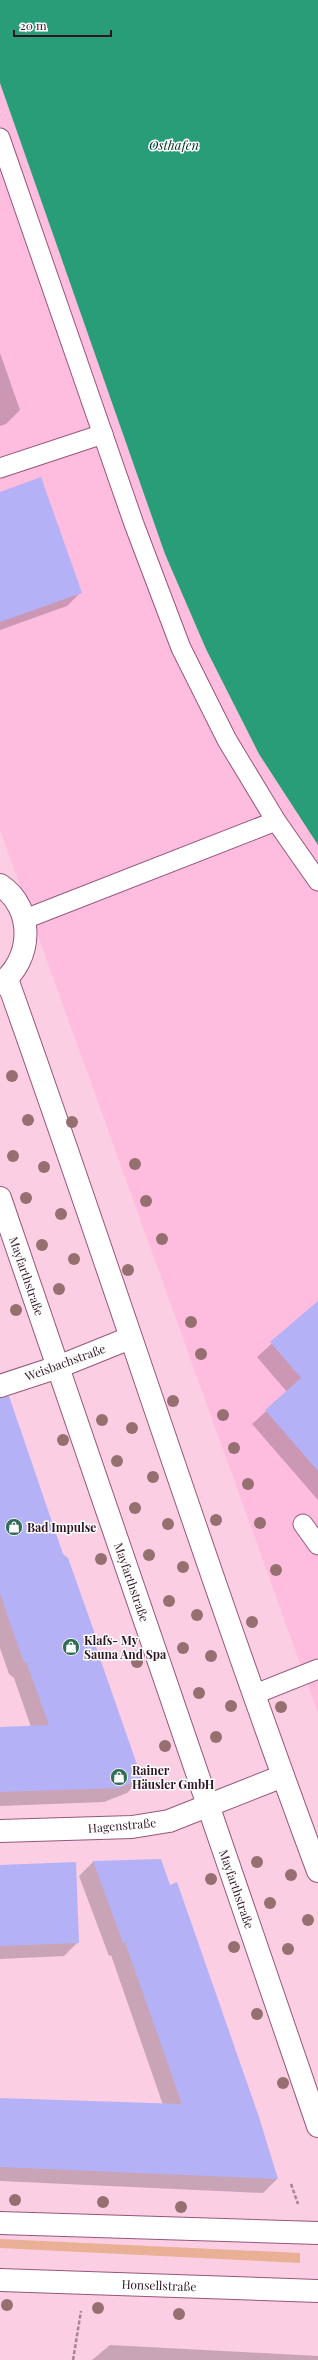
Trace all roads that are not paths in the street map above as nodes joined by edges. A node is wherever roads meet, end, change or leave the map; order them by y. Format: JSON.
{"nodes":[{"id":1,"x":0,"y":138,"type":"edge"},
{"id":2,"x":103,"y":434,"type":"junction"},
{"id":3,"x":0,"y":468,"type":"edge"},
{"id":4,"x":276,"y":821,"type":"junction"},
{"id":5,"x":318,"y":881,"type":"edge"},
{"id":6,"x":0,"y":885,"type":"edge"},
{"id":7,"x":25,"y":919,"type":"junction"},
{"id":8,"x":3,"y":981,"type":"edge"},
{"id":9,"x":0,"y":1198,"type":"edge"},
{"id":10,"x":130,"y":1338,"type":"junction"},
{"id":11,"x":58,"y":1367,"type":"junction"},
{"id":12,"x":0,"y":1386,"type":"edge"},
{"id":13,"x":303,"y":1524,"type":"dead end"},
{"id":14,"x":318,"y":1545,"type":"edge"},
{"id":15,"x":318,"y":1669,"type":"edge"},
{"id":16,"x":253,"y":1695,"type":"junction"},
{"id":17,"x":283,"y":1776,"type":"junction"},
{"id":18,"x":208,"y":1805,"type":"junction"},
{"id":19,"x":0,"y":1831,"type":"edge"},
{"id":20,"x":318,"y":1872,"type":"edge"},
{"id":21,"x":318,"y":2126,"type":"edge"},
{"id":22,"x":0,"y":2223,"type":"edge"},
{"id":23,"x":318,"y":2233,"type":"edge"},
{"id":24,"x":0,"y":2280,"type":"edge"},
{"id":25,"x":318,"y":2291,"type":"edge"}],
"edges":[{"from":1,"to":2,"type":"lane"},
{"from":2,"to":3,"type":"lane"},
{"from":2,"to":4,"type":"lane"},
{"from":4,"to":5,"type":"lane"},
{"from":4,"to":7,"type":"lane"},
{"from":6,"to":7,"type":"street"},
{"from":7,"to":8,"type":"street"},
{"from":8,"to":10,"type":"street"},
{"from":9,"to":11,"type":"street","name":"Mayfarthstraße"},
{"from":10,"to":11,"type":"street","name":"Weisbachstraße"},
{"from":10,"to":16,"type":"street"},
{"from":11,"to":12,"type":"street","name":"Weisbachstraße"},
{"from":11,"to":18,"type":"street","name":"Mayfarthstraße"},
{"from":13,"to":14,"type":"lane"},
{"from":15,"to":16,"type":"lane"},
{"from":16,"to":17,"type":"street"},
{"from":17,"to":18,"type":"street","name":"Hagenstraße"},
{"from":17,"to":20,"type":"street"},
{"from":18,"to":19,"type":"street","name":"Hagenstraße"},
{"from":18,"to":21,"type":"street","name":"Mayfarthstraße"},
{"from":22,"to":23,"type":"street"},
{"from":24,"to":25,"type":"street","name":"Honsellstraße"}]}
